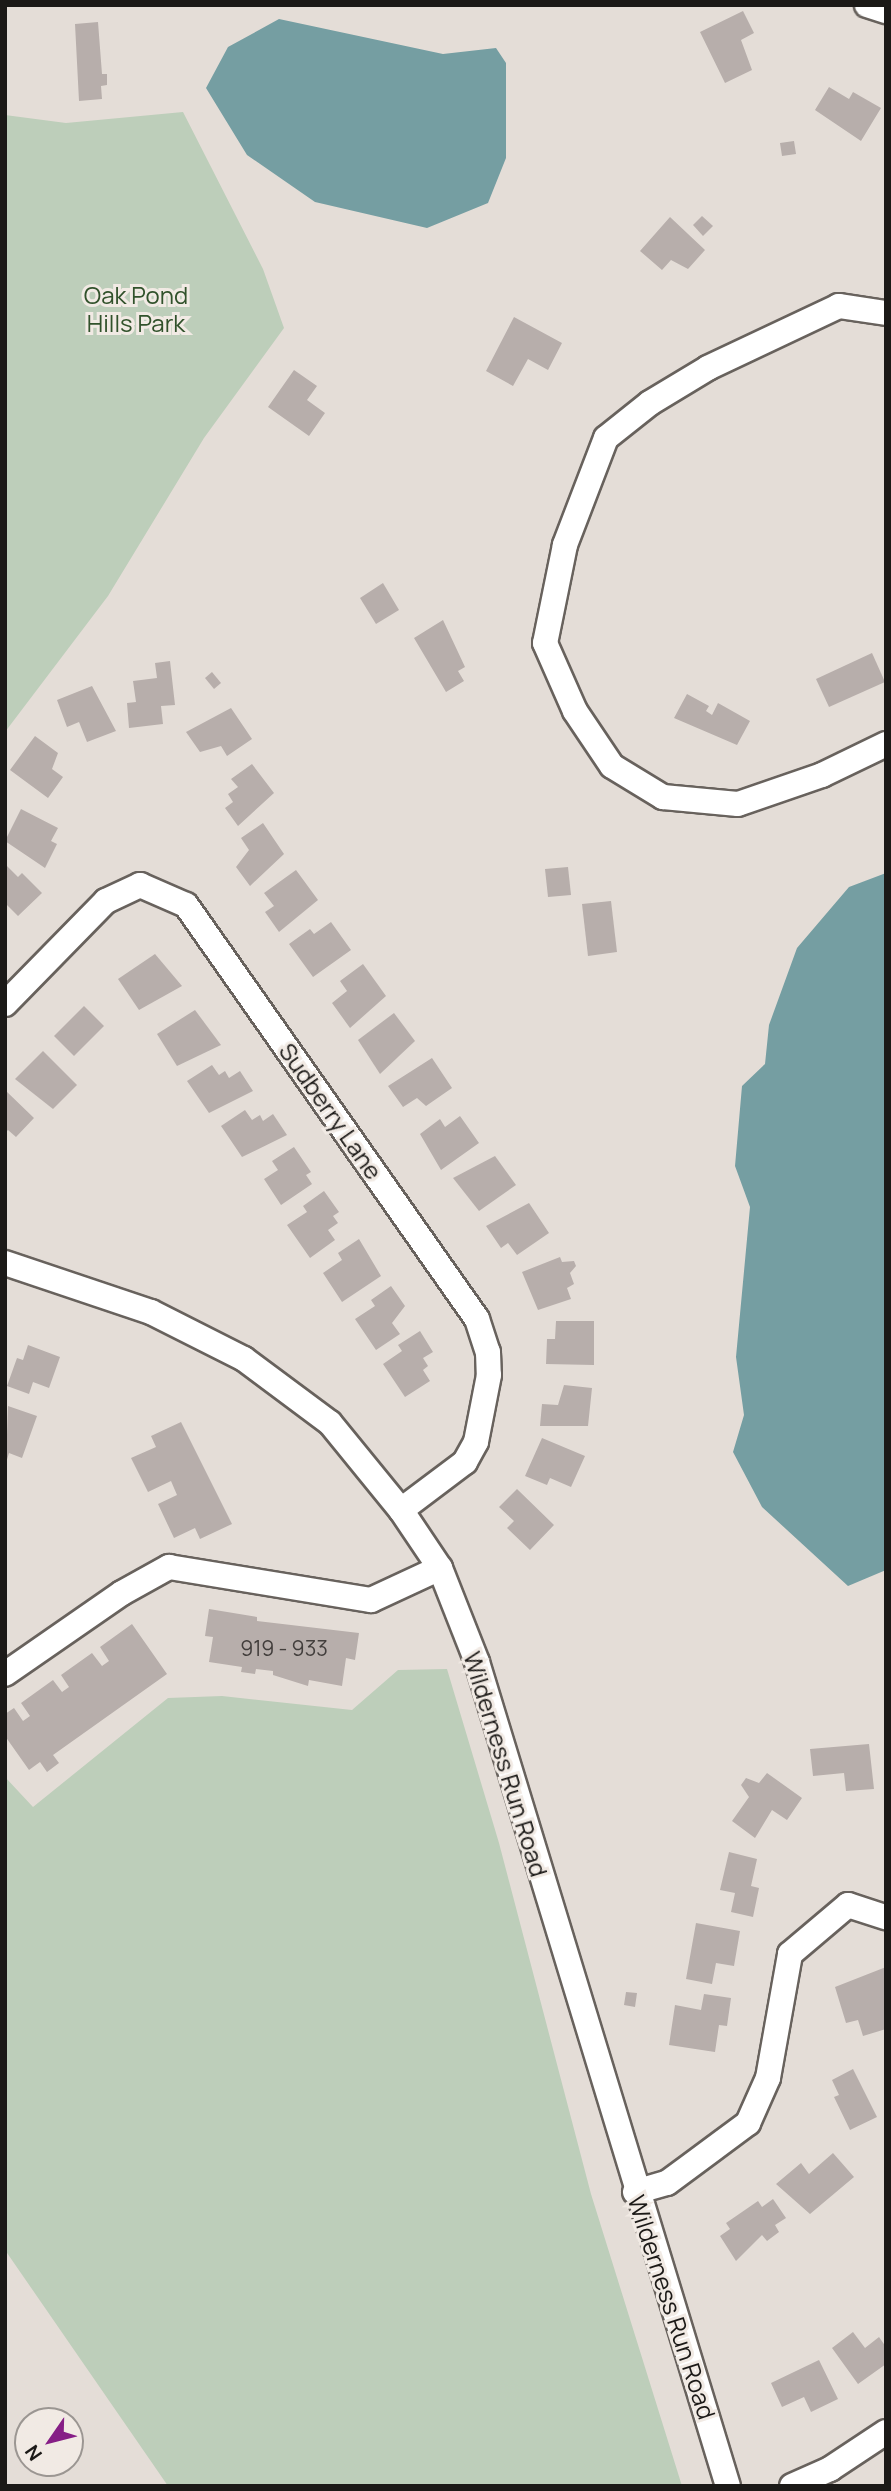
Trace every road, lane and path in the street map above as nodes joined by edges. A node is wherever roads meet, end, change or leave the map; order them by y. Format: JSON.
{"nodes":[{"id":1,"x":867,"y":5,"type":"edge"},
{"id":2,"x":886,"y":11,"type":"edge"},
{"id":3,"x":886,"y":313,"type":"edge"},
{"id":4,"x":886,"y":744,"type":"edge"},
{"id":5,"x":5,"y":1004,"type":"edge"},
{"id":6,"x":5,"y":1263,"type":"edge"},
{"id":7,"x":401,"y":1510,"type":"junction"},
{"id":8,"x":440,"y":1568,"type":"junction"},
{"id":9,"x":5,"y":1674,"type":"edge"},
{"id":10,"x":886,"y":1917,"type":"edge"},
{"id":11,"x":635,"y":2192,"type":"junction"},
{"id":12,"x":886,"y":2432,"type":"edge"},
{"id":13,"x":728,"y":2486,"type":"edge"},
{"id":14,"x":792,"y":2486,"type":"edge"}],
"edges":[{"from":1,"to":2,"type":"street"},
{"from":3,"to":4,"type":"street"},
{"from":5,"to":7,"type":"street","name":"Sudberry Lane"},
{"from":6,"to":7,"type":"street","name":"Wilderness Run Road"},
{"from":7,"to":8,"type":"street","name":"Wilderness Run Road"},
{"from":8,"to":9,"type":"street"},
{"from":8,"to":11,"type":"street","name":"Wilderness Run Road"},
{"from":10,"to":11,"type":"street"},
{"from":11,"to":13,"type":"street","name":"Wilderness Run Road"},
{"from":12,"to":14,"type":"street"}]}
